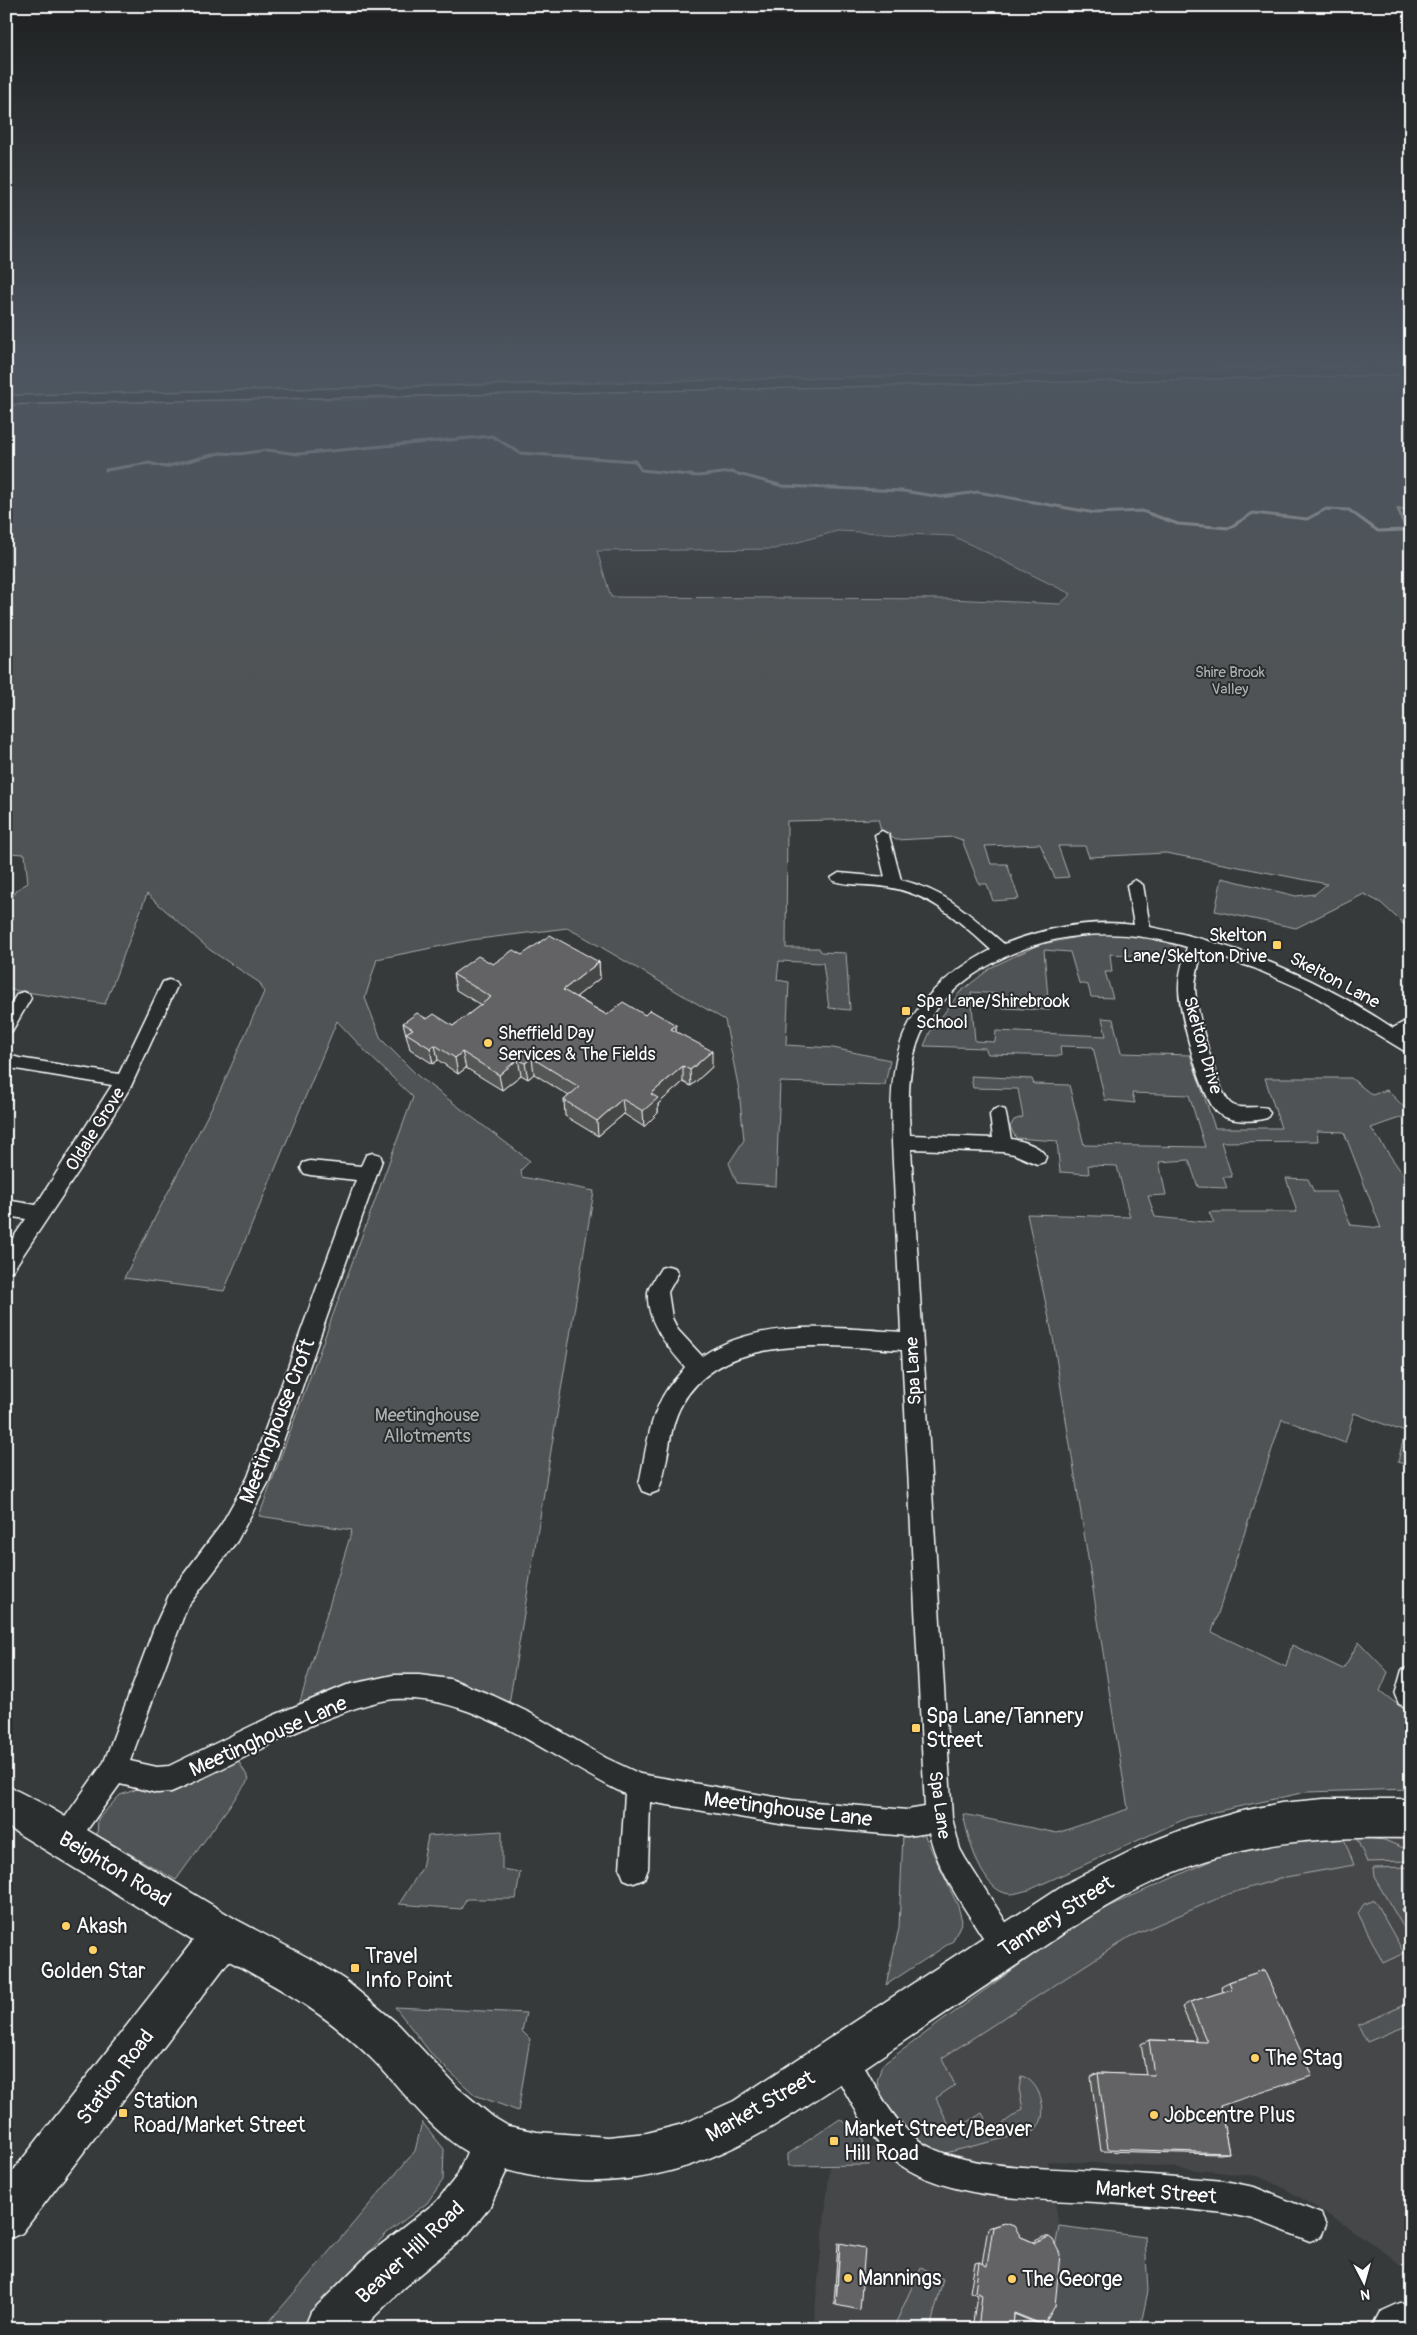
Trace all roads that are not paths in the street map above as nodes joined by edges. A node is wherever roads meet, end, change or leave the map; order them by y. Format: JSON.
{"nodes":[{"id":1,"x":882,"y":835,"type":"dead end"},
{"id":2,"x":838,"y":878,"type":"dead end"},
{"id":3,"x":894,"y":881,"type":"junction"},
{"id":4,"x":1135,"y":885,"type":"dead end"},
{"id":5,"x":1143,"y":930,"type":"junction"},
{"id":6,"x":1196,"y":944,"type":"junction"},
{"id":7,"x":1002,"y":951,"type":"junction"},
{"id":8,"x":169,"y":986,"type":"dead end"},
{"id":9,"x":23,"y":998,"type":"dead end"},
{"id":10,"x":1411,"y":1024,"type":"edge"},
{"id":11,"x":6,"y":1027,"type":"edge"},
{"id":12,"x":1392,"y":1036,"type":"junction"},
{"id":13,"x":1411,"y":1049,"type":"edge"},
{"id":14,"x":6,"y":1060,"type":"edge"},
{"id":15,"x":124,"y":1081,"type":"junction"},
{"id":16,"x":1261,"y":1113,"type":"dead end"},
{"id":17,"x":999,"y":1115,"type":"dead end"},
{"id":18,"x":902,"y":1142,"type":"junction"},
{"id":19,"x":1003,"y":1145,"type":"junction"},
{"id":20,"x":1037,"y":1157,"type":"dead end"},
{"id":21,"x":310,"y":1168,"type":"dead end"},
{"id":22,"x":6,"y":1208,"type":"edge"},
{"id":23,"x":41,"y":1214,"type":"junction"},
{"id":24,"x":6,"y":1264,"type":"edge"},
{"id":25,"x":668,"y":1274,"type":"dead end"},
{"id":26,"x":912,"y":1342,"type":"junction"},
{"id":27,"x":699,"y":1368,"type":"junction"},
{"id":28,"x":650,"y":1484,"type":"dead end"},
{"id":29,"x":114,"y":1770,"type":"junction"},
{"id":30,"x":638,"y":1787,"type":"junction"},
{"id":31,"x":10,"y":1811,"type":"edge"},
{"id":32,"x":938,"y":1818,"type":"junction"},
{"id":33,"x":1411,"y":1819,"type":"edge"},
{"id":34,"x":65,"y":1839,"type":"junction"},
{"id":35,"x":634,"y":1869,"type":"dead end"},
{"id":36,"x":223,"y":1936,"type":"junction"},
{"id":37,"x":1006,"y":1948,"type":"junction"},
{"id":38,"x":843,"y":2057,"type":"junction"},
{"id":39,"x":492,"y":2142,"type":"junction"},
{"id":40,"x":6,"y":2217,"type":"edge"},
{"id":41,"x":1310,"y":2225,"type":"dead end"},
{"id":42,"x":328,"y":2329,"type":"edge"}],
"edges":[{"from":1,"to":3,"type":"street"},
{"from":2,"to":3,"type":"street"},
{"from":3,"to":7,"type":"street"},
{"from":4,"to":5,"type":"street"},
{"from":5,"to":6,"type":"street","name":"Skelton Lane"},
{"from":5,"to":7,"type":"street","name":"Skelton Lane"},
{"from":6,"to":12,"type":"street","name":"Skelton Lane"},
{"from":6,"to":16,"type":"street","name":"Skelton Drive"},
{"from":7,"to":18,"type":"street","name":"Spa Lane"},
{"from":8,"to":15,"type":"street","name":"Oldale Grove"},
{"from":9,"to":11,"type":"street"},
{"from":10,"to":12,"type":"street"},
{"from":12,"to":13,"type":"street","name":"Skelton Lane"},
{"from":14,"to":15,"type":"street"},
{"from":15,"to":23,"type":"street","name":"Oldale Grove"},
{"from":17,"to":19,"type":"street"},
{"from":18,"to":19,"type":"street"},
{"from":18,"to":26,"type":"street","name":"Spa Lane"},
{"from":19,"to":20,"type":"street"},
{"from":21,"to":29,"type":"street","name":"Meetinghouse Croft"},
{"from":22,"to":23,"type":"street"},
{"from":23,"to":24,"type":"street","name":"Oldale Grove"},
{"from":25,"to":27,"type":"street"},
{"from":26,"to":27,"type":"street"},
{"from":26,"to":32,"type":"street","name":"Spa Lane"},
{"from":27,"to":28,"type":"street"},
{"from":29,"to":30,"type":"street","name":"Meetinghouse Lane"},
{"from":29,"to":34,"type":"street","name":"Meetinghouse Croft"},
{"from":30,"to":32,"type":"street","name":"Meetinghouse Lane"},
{"from":30,"to":35,"type":"street"},
{"from":31,"to":34,"type":"main road","name":"Beighton Road"},
{"from":32,"to":37,"type":"street","name":"Spa Lane"},
{"from":33,"to":37,"type":"main road","name":"Tannery Street"},
{"from":34,"to":36,"type":"main road","name":"Beighton Road"},
{"from":36,"to":39,"type":"main road","name":"Market Street"},
{"from":36,"to":40,"type":"main road","name":"Station Road"},
{"from":37,"to":38,"type":"main road","name":"Tannery Street"},
{"from":38,"to":39,"type":"main road","name":"Market Street"},
{"from":38,"to":41,"type":"street","name":"Market Street"},
{"from":39,"to":42,"type":"main road","name":"Beaver Hill Road"}]}
